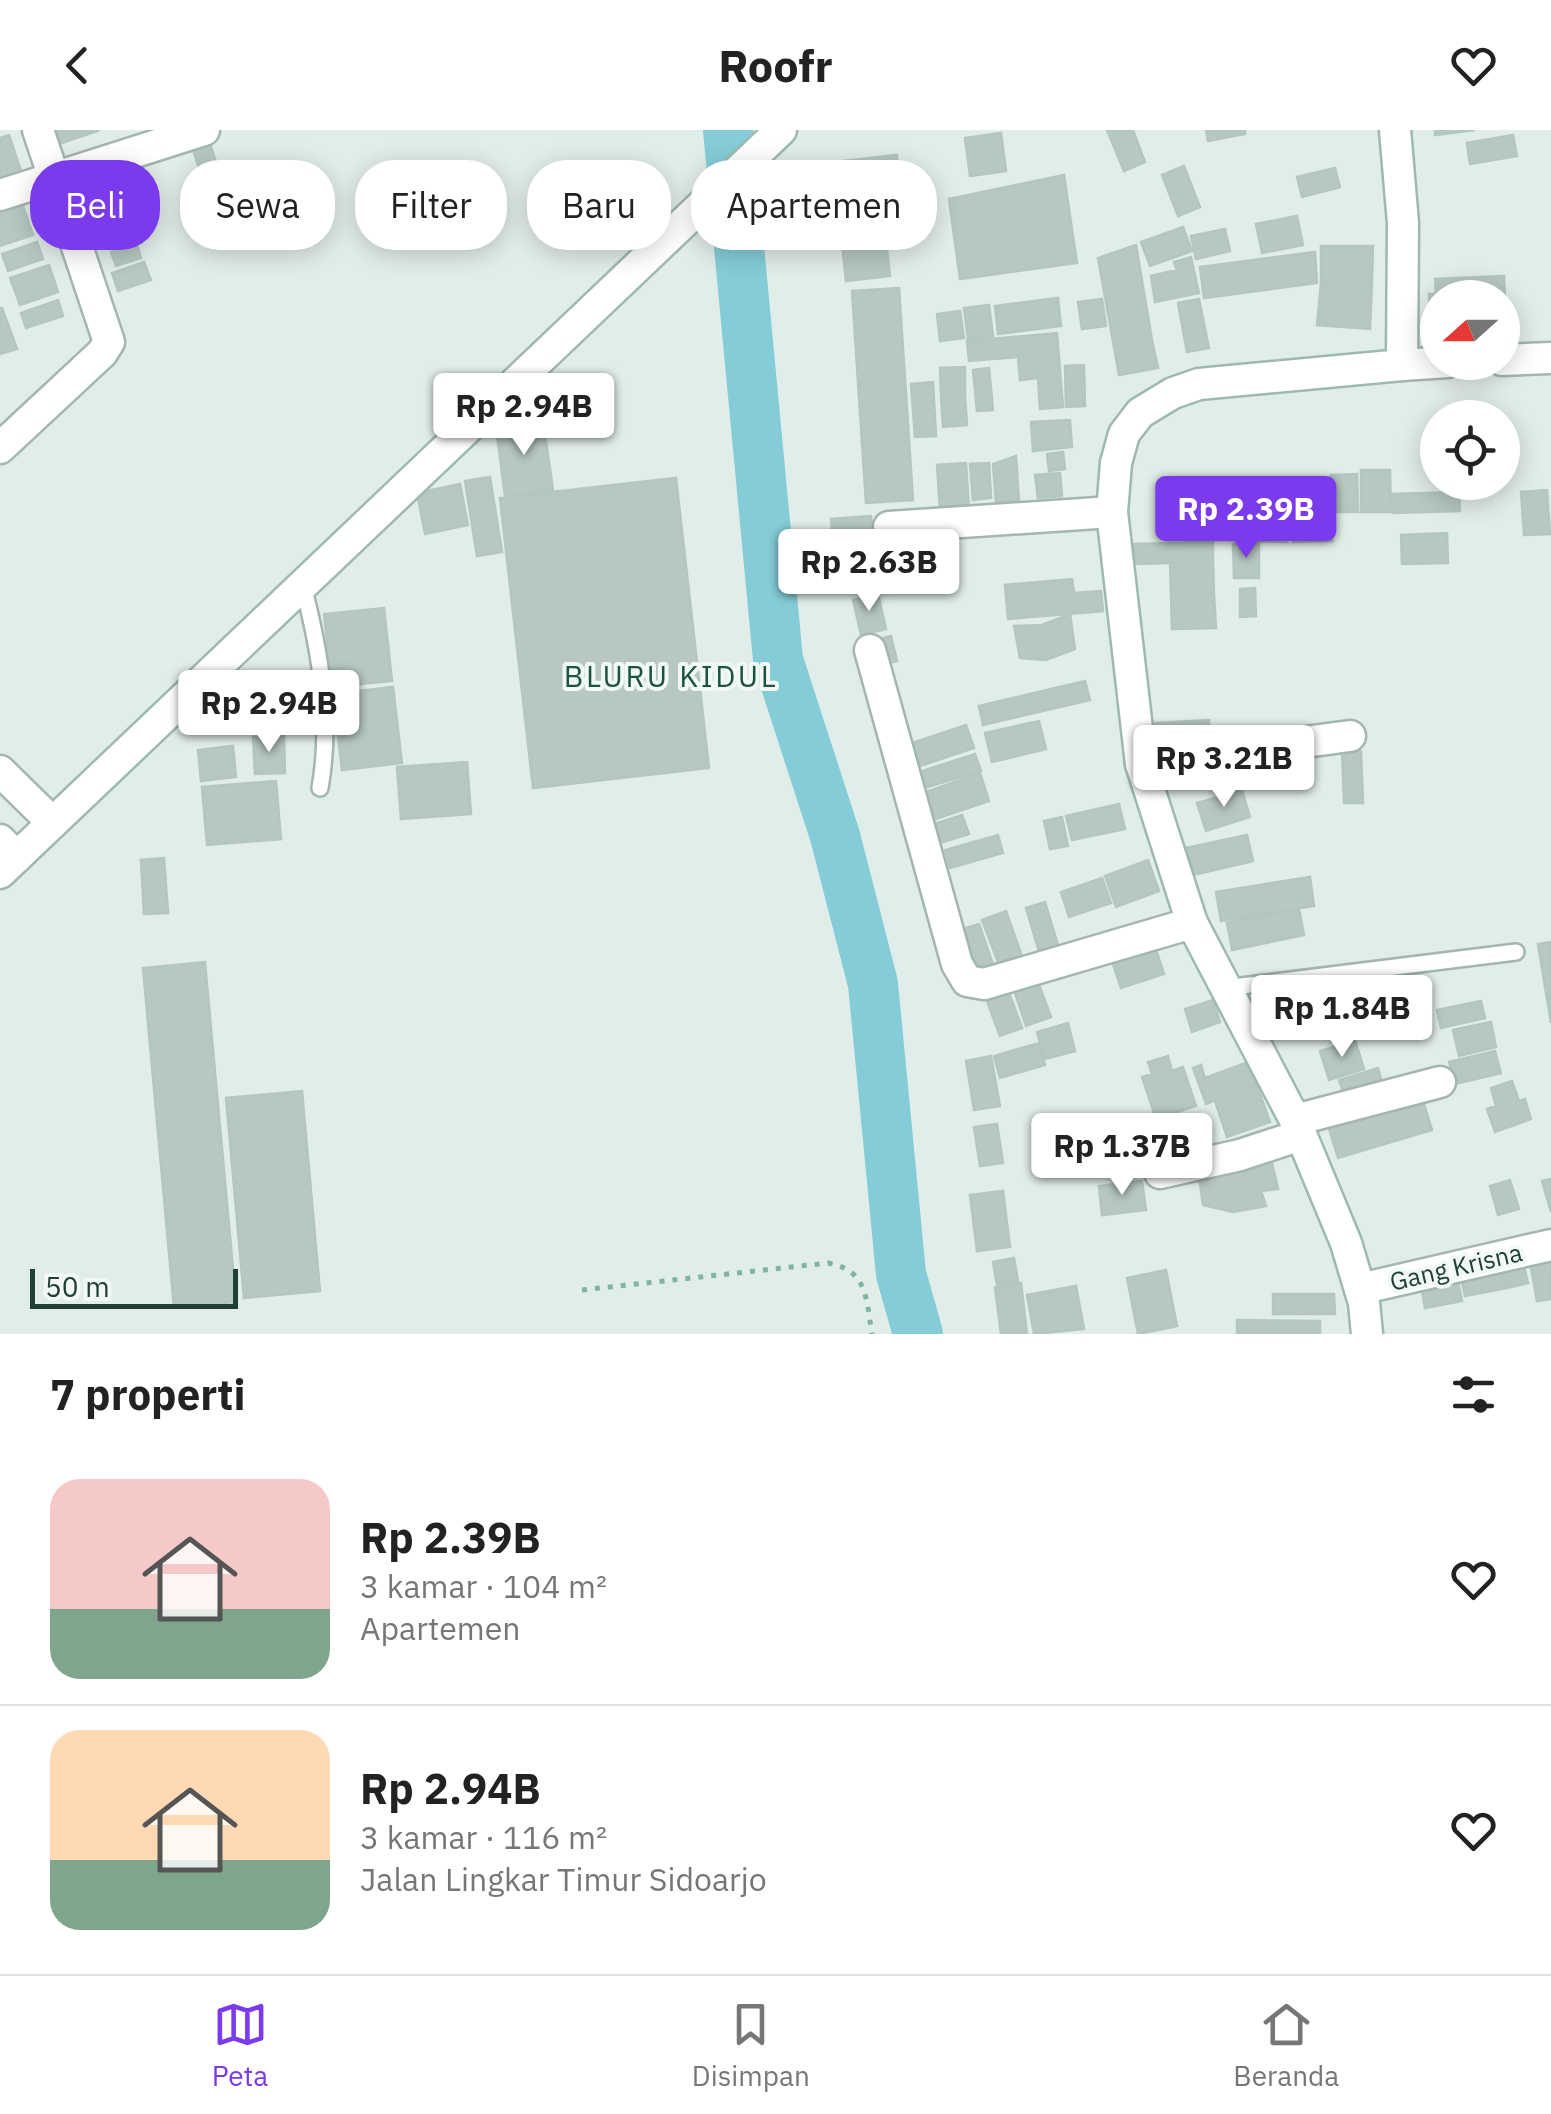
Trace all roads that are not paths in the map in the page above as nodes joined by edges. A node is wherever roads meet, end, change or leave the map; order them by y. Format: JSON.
{"nodes":[{"id":1,"x":38,"y":130,"type":"edge"},
{"id":2,"x":204,"y":130,"type":"edge"},
{"id":3,"x":781,"y":130,"type":"edge"},
{"id":4,"x":1395,"y":130,"type":"edge"},
{"id":5,"x":47,"y":160,"type":"edge"},
{"id":6,"x":110,"y":160,"type":"edge"},
{"id":7,"x":30,"y":185,"type":"edge"},
{"id":8,"x":0,"y":195,"type":"edge"},
{"id":9,"x":78,"y":250,"type":"edge"},
{"id":10,"x":1551,"y":358,"type":"edge"},
{"id":11,"x":1520,"y":359,"type":"edge"},
{"id":12,"x":1420,"y":363,"type":"edge"},
{"id":13,"x":1402,"y":364,"type":"junction"},
{"id":14,"x":0,"y":448,"type":"edge"},
{"id":15,"x":1112,"y":512,"type":"junction"},
{"id":16,"x":889,"y":527,"type":"dead end"},
{"id":17,"x":303,"y":586,"type":"junction"},
{"id":18,"x":870,"y":650,"type":"dead end"},
{"id":19,"x":1350,"y":736,"type":"dead end"},
{"id":20,"x":1141,"y":764,"type":"junction"},
{"id":21,"x":0,"y":771,"type":"edge"},
{"id":22,"x":320,"y":788,"type":"dead end"},
{"id":23,"x":52,"y":822,"type":"junction"},
{"id":24,"x":5,"y":857,"type":"edge"},
{"id":25,"x":1192,"y":923,"type":"junction"},
{"id":26,"x":1516,"y":952,"type":"dead end"},
{"id":27,"x":1225,"y":988,"type":"junction"},
{"id":28,"x":1440,"y":1082,"type":"dead end"},
{"id":29,"x":1298,"y":1127,"type":"junction"},
{"id":30,"x":1160,"y":1173,"type":"dead end"},
{"id":31,"x":1551,"y":1245,"type":"edge"},
{"id":32,"x":1360,"y":1289,"type":"junction"},
{"id":33,"x":1366,"y":1334,"type":"edge"}],
"edges":[{"from":1,"to":5,"type":"street"},
{"from":2,"to":6,"type":"street"},
{"from":3,"to":17,"type":"street"},
{"from":4,"to":13,"type":"street"},
{"from":7,"to":8,"type":"street"},
{"from":9,"to":14,"type":"street"},
{"from":10,"to":11,"type":"street"},
{"from":12,"to":13,"type":"street"},
{"from":13,"to":15,"type":"street"},
{"from":15,"to":16,"type":"street"},
{"from":15,"to":20,"type":"street"},
{"from":17,"to":22,"type":"lane"},
{"from":17,"to":23,"type":"street"},
{"from":18,"to":25,"type":"street"},
{"from":19,"to":20,"type":"street"},
{"from":20,"to":25,"type":"street"},
{"from":21,"to":23,"type":"street"},
{"from":23,"to":24,"type":"street"},
{"from":25,"to":27,"type":"street"},
{"from":26,"to":27,"type":"lane"},
{"from":27,"to":29,"type":"street"},
{"from":28,"to":29,"type":"street"},
{"from":29,"to":30,"type":"street"},
{"from":29,"to":32,"type":"street"},
{"from":31,"to":32,"type":"street","name":"Gang Krisna"},
{"from":32,"to":33,"type":"street"}]}
